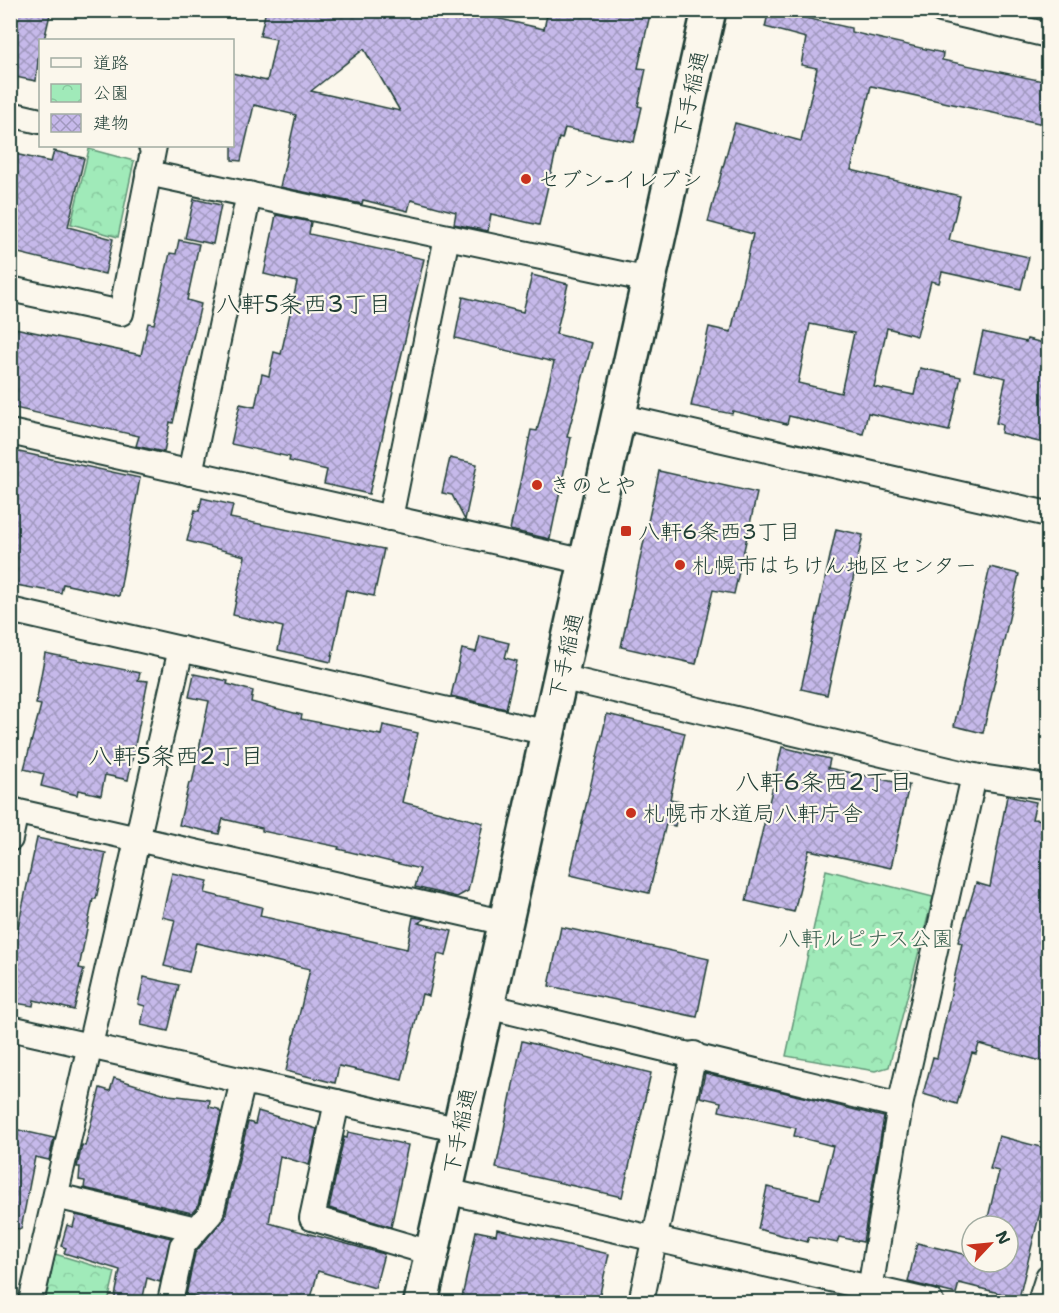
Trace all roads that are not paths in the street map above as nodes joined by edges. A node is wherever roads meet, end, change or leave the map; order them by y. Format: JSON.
{"nodes":[{"id":1,"x":709,"y":10,"type":"edge"},
{"id":2,"x":940,"y":10,"type":"edge"},
{"id":3,"x":1048,"y":35,"type":"edge"},
{"id":4,"x":10,"y":114,"type":"edge"},
{"id":5,"x":39,"y":121,"type":"edge"},
{"id":6,"x":154,"y":147,"type":"edge"},
{"id":7,"x":148,"y":173,"type":"junction"},
{"id":8,"x":249,"y":194,"type":"junction"},
{"id":9,"x":447,"y":237,"type":"junction"},
{"id":10,"x":649,"y":280,"type":"junction"},
{"id":11,"x":10,"y":289,"type":"edge"},
{"id":12,"x":618,"y":416,"type":"junction"},
{"id":13,"x":10,"y":432,"type":"edge"},
{"id":14,"x":190,"y":473,"type":"junction"},
{"id":15,"x":1048,"y":514,"type":"edge"},
{"id":16,"x":390,"y":518,"type":"junction"},
{"id":17,"x":586,"y":562,"type":"junction"},
{"id":18,"x":10,"y":610,"type":"edge"},
{"id":19,"x":181,"y":649,"type":"junction"},
{"id":20,"x":560,"y":677,"type":"junction"},
{"id":21,"x":548,"y":733,"type":"junction"},
{"id":22,"x":974,"y":776,"type":"junction"},
{"id":23,"x":1048,"y":787,"type":"edge"},
{"id":24,"x":13,"y":810,"type":"edge"},
{"id":25,"x":138,"y":837,"type":"junction"},
{"id":26,"x":10,"y":839,"type":"edge"},
{"id":27,"x":506,"y":923,"type":"junction"},
{"id":28,"x":487,"y":1006,"type":"junction"},
{"id":29,"x":10,"y":1028,"type":"edge"},
{"id":30,"x":91,"y":1046,"type":"junction"},
{"id":31,"x":694,"y":1054,"type":"junction"},
{"id":32,"x":243,"y":1081,"type":"junction"},
{"id":33,"x":337,"y":1102,"type":"junction"},
{"id":34,"x":900,"y":1106,"type":"junction"},
{"id":35,"x":460,"y":1130,"type":"junction"},
{"id":36,"x":446,"y":1191,"type":"junction"},
{"id":37,"x":56,"y":1196,"type":"junction"},
{"id":38,"x":196,"y":1229,"type":"junction"},
{"id":39,"x":655,"y":1241,"type":"junction"},
{"id":40,"x":431,"y":1253,"type":"junction"},
{"id":41,"x":1048,"y":1277,"type":"edge"},
{"id":42,"x":870,"y":1296,"type":"edge"},
{"id":43,"x":31,"y":1302,"type":"edge"},
{"id":44,"x":170,"y":1302,"type":"edge"},
{"id":45,"x":421,"y":1302,"type":"edge"},
{"id":46,"x":641,"y":1302,"type":"edge"},
{"id":47,"x":931,"y":1302,"type":"edge"},
{"id":48,"x":1040,"y":1302,"type":"edge"}],
"edges":[{"from":1,"to":10,"type":"main road","name":"下手稲通"},
{"from":2,"to":3,"type":"street"},
{"from":4,"to":5,"type":"street"},
{"from":6,"to":7,"type":"street"},
{"from":7,"to":8,"type":"street"},
{"from":7,"to":11,"type":"street"},
{"from":8,"to":9,"type":"street"},
{"from":8,"to":14,"type":"street"},
{"from":9,"to":10,"type":"street"},
{"from":9,"to":16,"type":"street"},
{"from":10,"to":12,"type":"main road","name":"下手稲通"},
{"from":12,"to":15,"type":"street"},
{"from":12,"to":17,"type":"main road","name":"下手稲通"},
{"from":13,"to":14,"type":"street"},
{"from":14,"to":16,"type":"street"},
{"from":16,"to":17,"type":"street"},
{"from":17,"to":20,"type":"main road","name":"下手稲通"},
{"from":18,"to":19,"type":"street"},
{"from":19,"to":21,"type":"street"},
{"from":19,"to":25,"type":"street"},
{"from":20,"to":21,"type":"main road","name":"下手稲通"},
{"from":20,"to":22,"type":"street"},
{"from":21,"to":27,"type":"main road","name":"下手稲通"},
{"from":22,"to":23,"type":"street"},
{"from":22,"to":34,"type":"street"},
{"from":24,"to":25,"type":"street"},
{"from":24,"to":26,"type":"street"},
{"from":25,"to":27,"type":"street"},
{"from":25,"to":30,"type":"street"},
{"from":27,"to":28,"type":"main road","name":"下手稲通"},
{"from":28,"to":31,"type":"street"},
{"from":28,"to":35,"type":"main road","name":"下手稲通"},
{"from":29,"to":30,"type":"street"},
{"from":30,"to":32,"type":"street"},
{"from":30,"to":37,"type":"street"},
{"from":31,"to":34,"type":"street"},
{"from":31,"to":39,"type":"street"},
{"from":32,"to":33,"type":"street"},
{"from":32,"to":38,"type":"street"},
{"from":33,"to":35,"type":"street"},
{"from":33,"to":40,"type":"street"},
{"from":34,"to":42,"type":"street"},
{"from":35,"to":36,"type":"main road","name":"下手稲通"},
{"from":36,"to":39,"type":"street"},
{"from":36,"to":40,"type":"main road","name":"下手稲通"},
{"from":37,"to":38,"type":"street"},
{"from":37,"to":43,"type":"street"},
{"from":38,"to":44,"type":"street"},
{"from":39,"to":42,"type":"street"},
{"from":39,"to":46,"type":"street"},
{"from":40,"to":45,"type":"main road","name":"下手稲通"},
{"from":41,"to":48,"type":"street"},
{"from":42,"to":47,"type":"street"}]}
